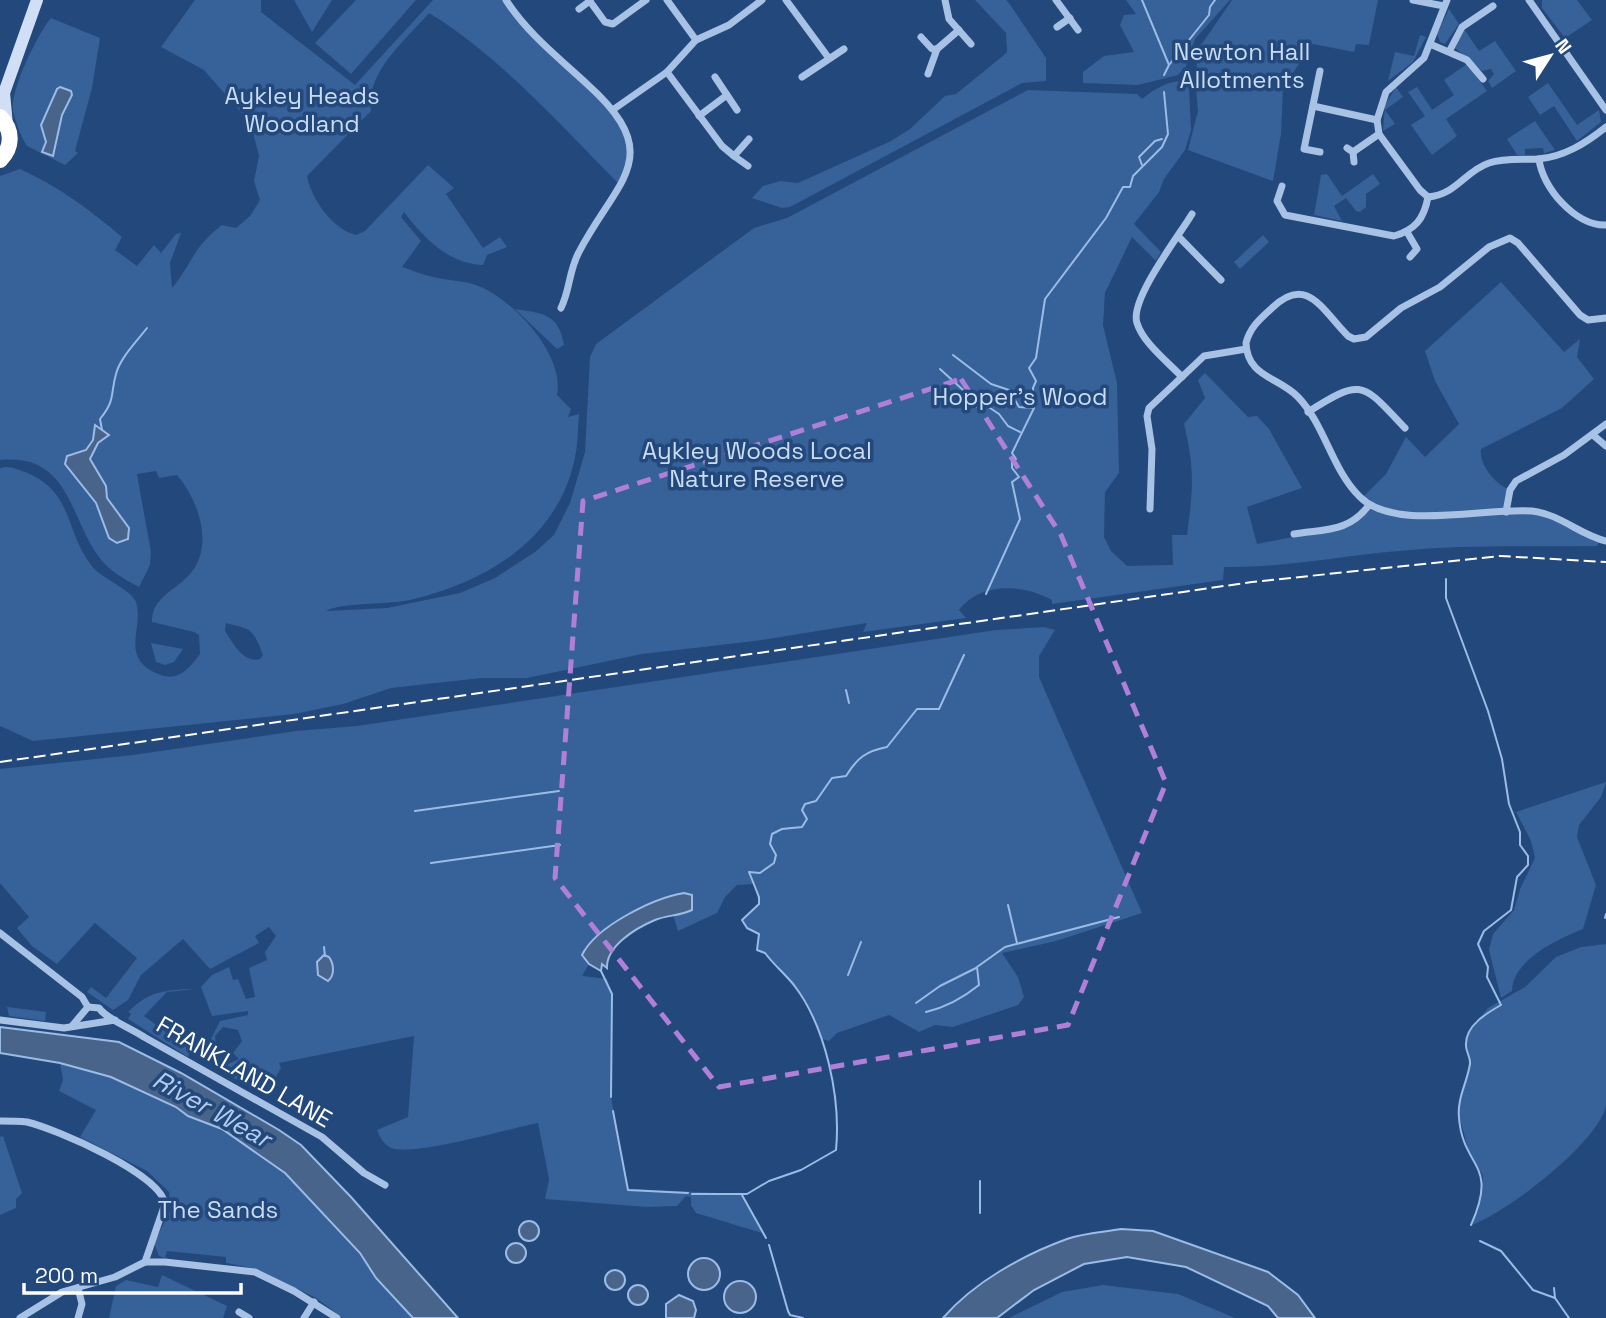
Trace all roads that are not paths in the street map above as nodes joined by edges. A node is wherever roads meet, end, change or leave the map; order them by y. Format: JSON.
{"nodes":[{"id":1,"x":37,"y":0,"type":"edge"},
{"id":2,"x":506,"y":0,"type":"edge"},
{"id":3,"x":646,"y":0,"type":"edge"},
{"id":4,"x":667,"y":0,"type":"edge"},
{"id":5,"x":762,"y":0,"type":"edge"},
{"id":6,"x":786,"y":0,"type":"edge"},
{"id":7,"x":945,"y":0,"type":"edge"},
{"id":8,"x":1056,"y":0,"type":"edge"},
{"id":9,"x":1413,"y":0,"type":"edge"},
{"id":10,"x":1529,"y":0,"type":"edge"},
{"id":11,"x":590,"y":1,"type":"edge"},
{"id":12,"x":1445,"y":3,"type":"edge"},
{"id":13,"x":1493,"y":6,"type":"dead end"},
{"id":14,"x":579,"y":9,"type":"dead end"},
{"id":15,"x":1070,"y":18,"type":"junction"},
{"id":16,"x":1057,"y":27,"type":"dead end"},
{"id":17,"x":959,"y":30,"type":"junction"},
{"id":18,"x":1078,"y":30,"type":"dead end"},
{"id":19,"x":921,"y":37,"type":"dead end"},
{"id":20,"x":696,"y":40,"type":"junction"},
{"id":21,"x":971,"y":44,"type":"dead end"},
{"id":22,"x":1430,"y":44,"type":"junction"},
{"id":23,"x":844,"y":49,"type":"dead end"},
{"id":24,"x":937,"y":49,"type":"junction"},
{"id":25,"x":1450,"y":50,"type":"junction"},
{"id":26,"x":828,"y":57,"type":"junction"},
{"id":27,"x":1320,"y":71,"type":"dead end"},
{"id":28,"x":667,"y":72,"type":"junction"},
{"id":29,"x":928,"y":74,"type":"dead end"},
{"id":30,"x":715,"y":77,"type":"dead end"},
{"id":31,"x":802,"y":77,"type":"dead end"},
{"id":32,"x":1483,"y":79,"type":"dead end"},
{"id":33,"x":2,"y":95,"type":"edge"},
{"id":34,"x":727,"y":95,"type":"junction"},
{"id":35,"x":1313,"y":106,"type":"junction"},
{"id":36,"x":614,"y":109,"type":"junction"},
{"id":37,"x":737,"y":110,"type":"dead end"},
{"id":38,"x":1606,"y":110,"type":"edge"},
{"id":39,"x":699,"y":116,"type":"junction"},
{"id":40,"x":1377,"y":120,"type":"junction"},
{"id":41,"x":3,"y":121,"type":"edge"},
{"id":42,"x":1606,"y":127,"type":"edge"},
{"id":43,"x":1379,"y":134,"type":"junction"},
{"id":44,"x":749,"y":139,"type":"dead end"},
{"id":45,"x":1320,"y":152,"type":"dead end"},
{"id":46,"x":734,"y":156,"type":"junction"},
{"id":47,"x":1539,"y":159,"type":"junction"},
{"id":48,"x":0,"y":160,"type":"edge"},
{"id":49,"x":1354,"y":162,"type":"dead end"},
{"id":50,"x":748,"y":166,"type":"dead end"},
{"id":51,"x":1282,"y":186,"type":"dead end"},
{"id":52,"x":1428,"y":197,"type":"junction"},
{"id":53,"x":1192,"y":214,"type":"dead end"},
{"id":54,"x":1606,"y":226,"type":"edge"},
{"id":55,"x":1407,"y":232,"type":"junction"},
{"id":56,"x":1178,"y":236,"type":"junction"},
{"id":57,"x":1410,"y":257,"type":"dead end"},
{"id":58,"x":1221,"y":280,"type":"dead end"},
{"id":59,"x":562,"y":308,"type":"dead end"},
{"id":60,"x":1606,"y":318,"type":"edge"},
{"id":61,"x":1246,"y":349,"type":"junction"},
{"id":62,"x":1182,"y":377,"type":"junction"},
{"id":63,"x":1308,"y":412,"type":"junction"},
{"id":64,"x":1606,"y":424,"type":"edge"},
{"id":65,"x":1405,"y":428,"type":"dead end"},
{"id":66,"x":1593,"y":435,"type":"junction"},
{"id":67,"x":1606,"y":446,"type":"edge"},
{"id":68,"x":1369,"y":505,"type":"junction"},
{"id":69,"x":1150,"y":509,"type":"dead end"},
{"id":70,"x":1506,"y":512,"type":"junction"},
{"id":71,"x":1294,"y":534,"type":"dead end"},
{"id":72,"x":1606,"y":541,"type":"edge"},
{"id":73,"x":0,"y":933,"type":"edge"},
{"id":74,"x":86,"y":1011,"type":"junction"},
{"id":75,"x":101,"y":1017,"type":"junction"},
{"id":76,"x":0,"y":1020,"type":"edge"},
{"id":77,"x":91,"y":1024,"type":"junction"},
{"id":78,"x":72,"y":1027,"type":"junction"},
{"id":79,"x":0,"y":1121,"type":"edge"},
{"id":80,"x":385,"y":1185,"type":"dead end"},
{"id":81,"x":145,"y":1262,"type":"junction"},
{"id":82,"x":78,"y":1288,"type":"junction"},
{"id":83,"x":314,"y":1302,"type":"junction"},
{"id":84,"x":239,"y":1312,"type":"dead end"},
{"id":85,"x":20,"y":1318,"type":"edge"},
{"id":86,"x":78,"y":1318,"type":"edge"},
{"id":87,"x":249,"y":1318,"type":"edge"},
{"id":88,"x":304,"y":1318,"type":"edge"},
{"id":89,"x":337,"y":1318,"type":"edge"}],
"edges":[{"from":1,"to":33,"type":"main road"},
{"from":2,"to":36,"type":"street"},
{"from":3,"to":11,"type":"street"},
{"from":4,"to":20,"type":"street"},
{"from":5,"to":20,"type":"street"},
{"from":6,"to":26,"type":"street"},
{"from":7,"to":17,"type":"street"},
{"from":8,"to":15,"type":"street"},
{"from":9,"to":12,"type":"street"},
{"from":10,"to":38,"type":"street"},
{"from":11,"to":14,"type":"street"},
{"from":12,"to":22,"type":"street"},
{"from":13,"to":25,"type":"street"},
{"from":15,"to":16,"type":"street"},
{"from":15,"to":18,"type":"street"},
{"from":17,"to":21,"type":"street"},
{"from":17,"to":24,"type":"street"},
{"from":19,"to":24,"type":"street"},
{"from":20,"to":28,"type":"street"},
{"from":22,"to":25,"type":"street"},
{"from":22,"to":40,"type":"street"},
{"from":23,"to":26,"type":"street"},
{"from":24,"to":29,"type":"street"},
{"from":25,"to":32,"type":"street"},
{"from":26,"to":31,"type":"street"},
{"from":27,"to":35,"type":"street"},
{"from":28,"to":36,"type":"street"},
{"from":28,"to":39,"type":"street"},
{"from":30,"to":34,"type":"street"},
{"from":33,"to":41,"type":"main road"},
{"from":34,"to":37,"type":"street"},
{"from":34,"to":39,"type":"street"},
{"from":35,"to":40,"type":"street"},
{"from":35,"to":45,"type":"street"},
{"from":36,"to":59,"type":"street"},
{"from":39,"to":46,"type":"street"},
{"from":40,"to":43,"type":"street"},
{"from":41,"to":48,"type":"highway"},
{"from":42,"to":47,"type":"street"},
{"from":43,"to":49,"type":"street"},
{"from":43,"to":52,"type":"street"},
{"from":44,"to":46,"type":"street"},
{"from":46,"to":50,"type":"street"},
{"from":47,"to":52,"type":"street"},
{"from":47,"to":54,"type":"street"},
{"from":51,"to":55,"type":"street"},
{"from":52,"to":55,"type":"street"},
{"from":53,"to":56,"type":"street"},
{"from":55,"to":57,"type":"street"},
{"from":56,"to":58,"type":"street"},
{"from":56,"to":62,"type":"street"},
{"from":60,"to":61,"type":"street"},
{"from":61,"to":62,"type":"street"},
{"from":61,"to":63,"type":"street"},
{"from":62,"to":69,"type":"street"},
{"from":63,"to":65,"type":"street"},
{"from":63,"to":68,"type":"street"},
{"from":64,"to":66,"type":"street"},
{"from":66,"to":67,"type":"street"},
{"from":66,"to":70,"type":"street"},
{"from":68,"to":70,"type":"street"},
{"from":68,"to":71,"type":"street"},
{"from":70,"to":72,"type":"street"},
{"from":73,"to":74,"type":"street"},
{"from":74,"to":75,"type":"street"},
{"from":74,"to":77,"type":"street"},
{"from":74,"to":78,"type":"street"},
{"from":75,"to":77,"type":"street"},
{"from":75,"to":80,"type":"street","name":"FRANKLAND LANE"},
{"from":76,"to":78,"type":"street"},
{"from":77,"to":78,"type":"street"},
{"from":79,"to":81,"type":"street"},
{"from":81,"to":82,"type":"street"},
{"from":81,"to":83,"type":"street"},
{"from":82,"to":85,"type":"street"},
{"from":82,"to":86,"type":"street"},
{"from":83,"to":88,"type":"street"},
{"from":83,"to":89,"type":"street"},
{"from":84,"to":87,"type":"street"}]}
